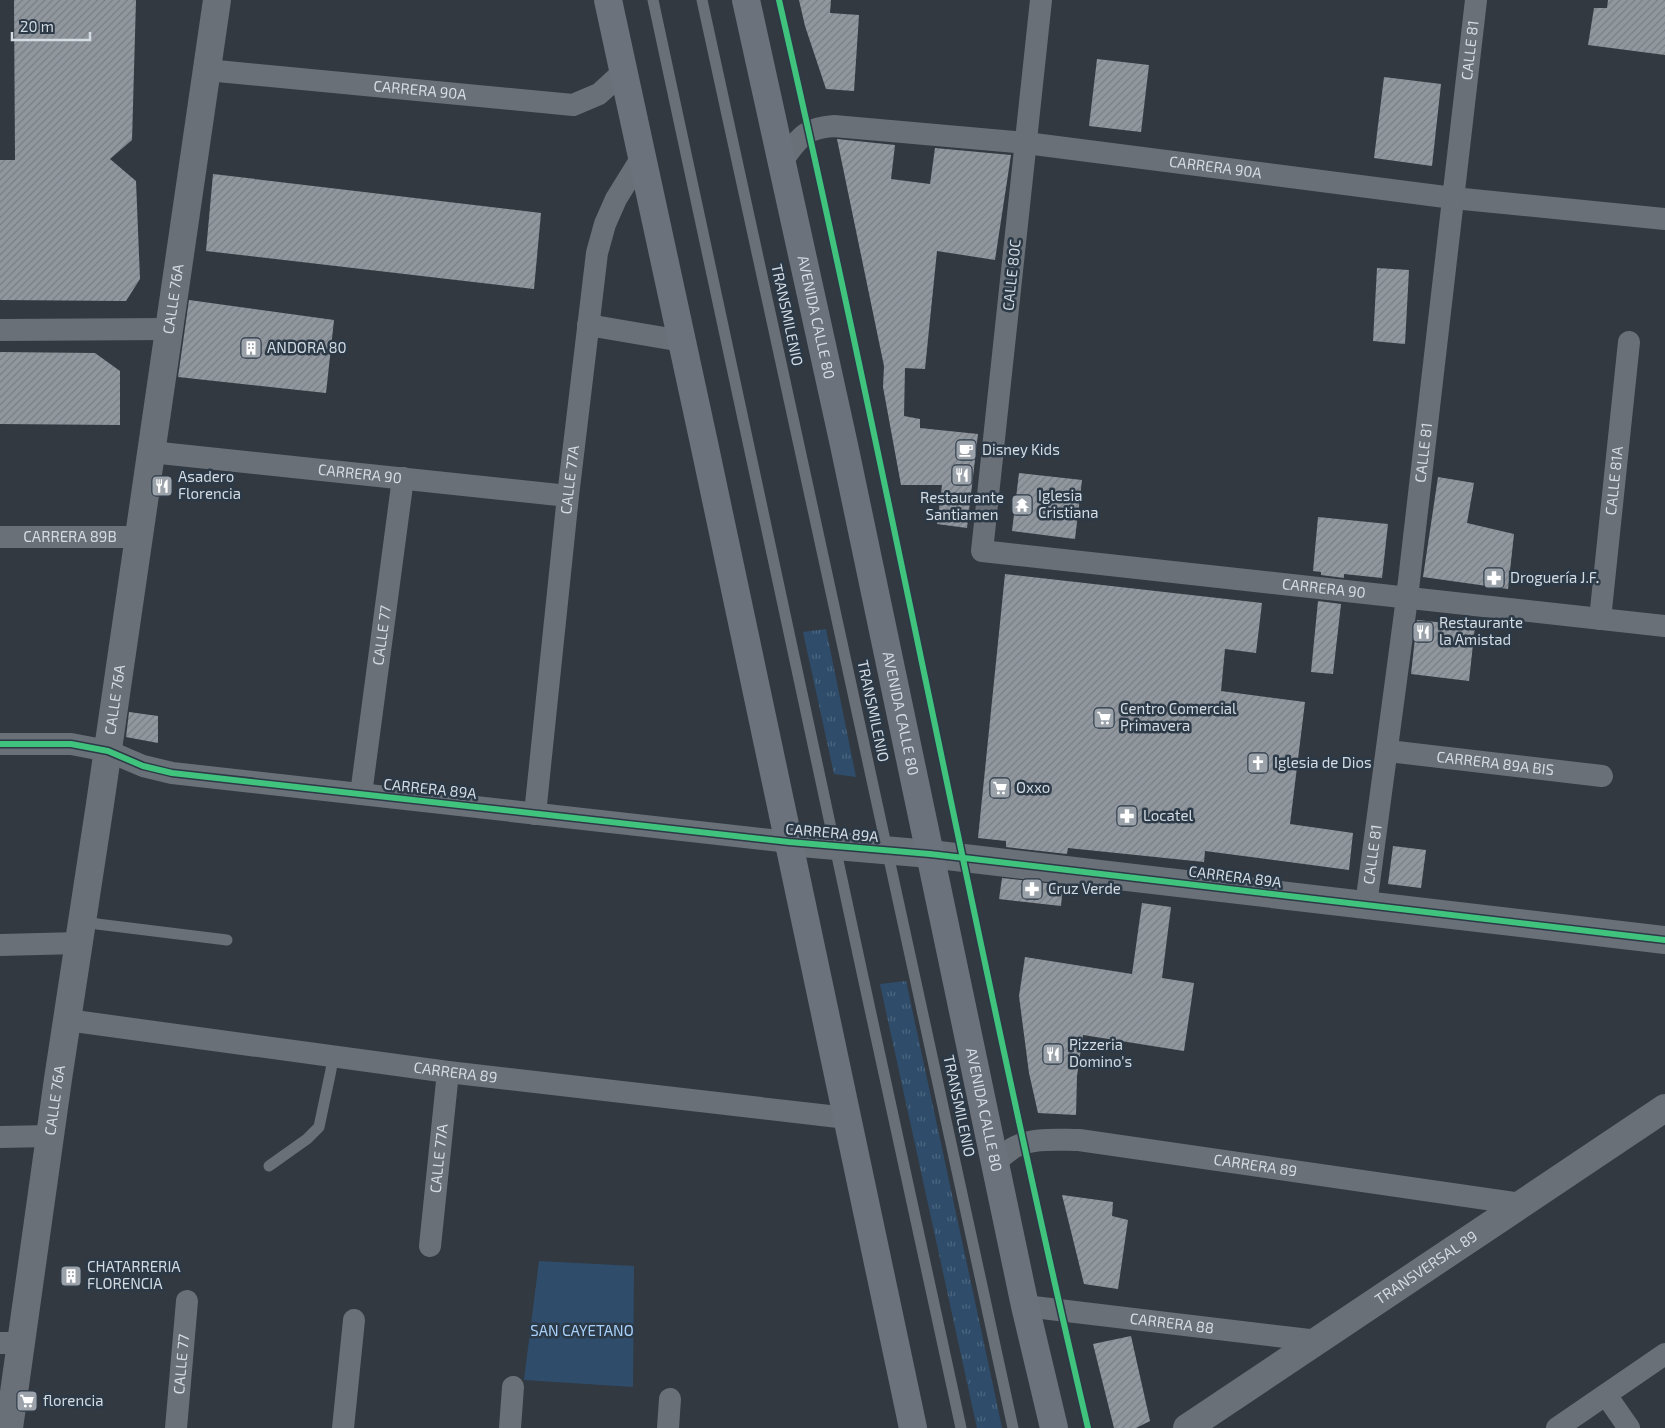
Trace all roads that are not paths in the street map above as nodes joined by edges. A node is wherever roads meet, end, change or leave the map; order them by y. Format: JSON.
{"nodes":[{"id":1,"x":217,"y":0,"type":"edge"},
{"id":2,"x":608,"y":0,"type":"edge"},
{"id":3,"x":653,"y":0,"type":"edge"},
{"id":4,"x":702,"y":0,"type":"edge"},
{"id":5,"x":746,"y":0,"type":"edge"},
{"id":6,"x":1041,"y":0,"type":"edge"},
{"id":7,"x":1476,"y":0,"type":"edge"},
{"id":8,"x":207,"y":70,"type":"junction"},
{"id":9,"x":623,"y":72,"type":"junction"},
{"id":10,"x":1026,"y":143,"type":"junction"},
{"id":11,"x":642,"y":157,"type":"junction"},
{"id":12,"x":781,"y":162,"type":"junction"},
{"id":13,"x":1454,"y":198,"type":"junction"},
{"id":14,"x":1665,"y":220,"type":"edge"},
{"id":15,"x":588,"y":325,"type":"junction"},
{"id":16,"x":169,"y":329,"type":"junction"},
{"id":17,"x":0,"y":330,"type":"edge"},
{"id":18,"x":682,"y":341,"type":"junction"},
{"id":19,"x":1629,"y":342,"type":"dead end"},
{"id":20,"x":151,"y":452,"type":"junction"},
{"id":21,"x":403,"y":478,"type":"junction"},
{"id":22,"x":568,"y":496,"type":"junction"},
{"id":23,"x":0,"y":537,"type":"edge"},
{"id":24,"x":139,"y":537,"type":"junction"},
{"id":25,"x":982,"y":551,"type":"joint"},
{"id":26,"x":1407,"y":598,"type":"junction"},
{"id":27,"x":1600,"y":619,"type":"junction"},
{"id":28,"x":1665,"y":626,"type":"edge"},
{"id":29,"x":0,"y":744,"type":"edge"},
{"id":30,"x":108,"y":751,"type":"junction"},
{"id":31,"x":1388,"y":751,"type":"junction"},
{"id":32,"x":1602,"y":776,"type":"dead end"},
{"id":33,"x":361,"y":794,"type":"junction"},
{"id":34,"x":535,"y":814,"type":"junction"},
{"id":35,"x":789,"y":842,"type":"junction"},
{"id":36,"x":836,"y":846,"type":"junction"},
{"id":37,"x":888,"y":850,"type":"junction"},
{"id":38,"x":930,"y":854,"type":"junction"},
{"id":39,"x":1366,"y":905,"type":"junction"},
{"id":40,"x":81,"y":932,"type":"junction"},
{"id":41,"x":227,"y":940,"type":"dead end"},
{"id":42,"x":1665,"y":940,"type":"edge"},
{"id":43,"x":0,"y":945,"type":"edge"},
{"id":44,"x":67,"y":1020,"type":"junction"},
{"id":45,"x":333,"y":1056,"type":"junction"},
{"id":46,"x":448,"y":1072,"type":"junction"},
{"id":47,"x":1665,"y":1108,"type":"edge"},
{"id":48,"x":846,"y":1118,"type":"junction"},
{"id":49,"x":50,"y":1136,"type":"junction"},
{"id":50,"x":0,"y":1137,"type":"edge"},
{"id":51,"x":995,"y":1163,"type":"junction"},
{"id":52,"x":270,"y":1166,"type":"dead end"},
{"id":53,"x":1521,"y":1204,"type":"junction"},
{"id":54,"x":430,"y":1246,"type":"dead end"},
{"id":55,"x":187,"y":1301,"type":"dead end"},
{"id":56,"x":1025,"y":1306,"type":"junction"},
{"id":57,"x":354,"y":1320,"type":"dead end"},
{"id":58,"x":1318,"y":1341,"type":"junction"},
{"id":59,"x":10,"y":1343,"type":"edge"},
{"id":60,"x":1665,"y":1354,"type":"edge"},
{"id":61,"x":513,"y":1387,"type":"dead end"},
{"id":62,"x":1606,"y":1395,"type":"junction"},
{"id":63,"x":670,"y":1398,"type":"dead end"},
{"id":64,"x":9,"y":1428,"type":"edge"},
{"id":65,"x":176,"y":1428,"type":"edge"},
{"id":66,"x":343,"y":1428,"type":"edge"},
{"id":67,"x":510,"y":1428,"type":"edge"},
{"id":68,"x":668,"y":1428,"type":"edge"},
{"id":69,"x":914,"y":1428,"type":"edge"},
{"id":70,"x":961,"y":1428,"type":"edge"},
{"id":71,"x":1013,"y":1428,"type":"edge"},
{"id":72,"x":1054,"y":1428,"type":"edge"},
{"id":73,"x":1188,"y":1428,"type":"edge"},
{"id":74,"x":1557,"y":1428,"type":"edge"},
{"id":75,"x":1629,"y":1428,"type":"edge"}],
"edges":[{"from":1,"to":8,"type":"street","name":"CALLE 76A"},
{"from":2,"to":9,"type":"highway"},
{"from":3,"to":36,"type":"lane"},
{"from":4,"to":37,"type":"lane","name":"TRANSMILENIO"},
{"from":5,"to":12,"type":"highway","name":"AVENIDA CALLE 80"},
{"from":6,"to":10,"type":"street","name":"CALLE 80C"},
{"from":7,"to":13,"type":"street","name":"CALLE 81"},
{"from":8,"to":9,"type":"street","name":"CARRERA 90A"},
{"from":8,"to":16,"type":"street","name":"CALLE 76A"},
{"from":9,"to":11,"type":"highway"},
{"from":10,"to":12,"type":"street","name":"CARRERA 90A"},
{"from":10,"to":13,"type":"street","name":"CARRERA 90A"},
{"from":10,"to":25,"type":"street","name":"CALLE 80C"},
{"from":11,"to":15,"type":"street","name":"CALLE 77A"},
{"from":11,"to":18,"type":"highway"},
{"from":12,"to":38,"type":"highway","name":"AVENIDA CALLE 80"},
{"from":13,"to":14,"type":"street","name":"CARRERA 90A"},
{"from":13,"to":26,"type":"street","name":"CALLE 81"},
{"from":15,"to":18,"type":"street"},
{"from":15,"to":22,"type":"street","name":"CALLE 77A"},
{"from":16,"to":17,"type":"street"},
{"from":16,"to":20,"type":"street","name":"CALLE 76A"},
{"from":18,"to":35,"type":"highway"},
{"from":19,"to":27,"type":"street","name":"CALLE 81A"},
{"from":20,"to":21,"type":"street","name":"CARRERA 90"},
{"from":20,"to":24,"type":"street","name":"CALLE 76A"},
{"from":21,"to":22,"type":"street","name":"CARRERA 90"},
{"from":21,"to":33,"type":"street","name":"CALLE 77"},
{"from":22,"to":34,"type":"street","name":"CALLE 77A"},
{"from":23,"to":24,"type":"street","name":"CARRERA 89B"},
{"from":24,"to":30,"type":"street","name":"CALLE 76A"},
{"from":25,"to":26,"type":"street","name":"CARRERA 90"},
{"from":26,"to":27,"type":"street","name":"CARRERA 90"},
{"from":26,"to":31,"type":"street","name":"CALLE 81"},
{"from":27,"to":28,"type":"street","name":"CARRERA 90"},
{"from":29,"to":30,"type":"street","name":"CARRERA 89A"},
{"from":30,"to":33,"type":"street","name":"CARRERA 89A"},
{"from":30,"to":40,"type":"street","name":"CALLE 76A"},
{"from":31,"to":32,"type":"street","name":"CARRERA 89A BIS"},
{"from":31,"to":39,"type":"street","name":"CALLE 81"},
{"from":33,"to":34,"type":"street","name":"CARRERA 89A"},
{"from":34,"to":35,"type":"street","name":"CARRERA 89A"},
{"from":35,"to":36,"type":"street","name":"CARRERA 89A"},
{"from":35,"to":48,"type":"highway"},
{"from":36,"to":37,"type":"street","name":"CARRERA 89A"},
{"from":36,"to":70,"type":"lane"},
{"from":37,"to":38,"type":"street","name":"CARRERA 89A"},
{"from":37,"to":71,"type":"lane","name":"TRANSMILENIO"},
{"from":38,"to":39,"type":"street","name":"CARRERA 89A"},
{"from":38,"to":51,"type":"highway","name":"AVENIDA CALLE 80"},
{"from":39,"to":42,"type":"street","name":"CARRERA 89A"},
{"from":40,"to":41,"type":"lane"},
{"from":40,"to":43,"type":"street"},
{"from":40,"to":44,"type":"street","name":"CALLE 76A"},
{"from":44,"to":45,"type":"street","name":"CARRERA 89"},
{"from":44,"to":49,"type":"street","name":"CALLE 76A"},
{"from":45,"to":46,"type":"street","name":"CARRERA 89"},
{"from":45,"to":52,"type":"lane"},
{"from":46,"to":48,"type":"street","name":"CARRERA 89"},
{"from":46,"to":54,"type":"street","name":"CALLE 77A"},
{"from":47,"to":53,"type":"street","name":"TRANSVERSAL 89"},
{"from":48,"to":69,"type":"highway"},
{"from":49,"to":50,"type":"street"},
{"from":49,"to":59,"type":"street","name":"CALLE 76A"},
{"from":51,"to":53,"type":"street","name":"CARRERA 89"},
{"from":51,"to":56,"type":"highway","name":"AVENIDA CALLE 80"},
{"from":53,"to":58,"type":"street","name":"TRANSVERSAL 89"},
{"from":55,"to":65,"type":"street","name":"CALLE 77"},
{"from":56,"to":58,"type":"street","name":"CARRERA 88"},
{"from":56,"to":72,"type":"highway","name":"AVENIDA CALLE 80"},
{"from":57,"to":66,"type":"street"},
{"from":58,"to":73,"type":"street","name":"TRANSVERSAL 89"},
{"from":59,"to":64,"type":"street","name":"CALLE 76A"},
{"from":60,"to":62,"type":"street"},
{"from":61,"to":67,"type":"street"},
{"from":62,"to":74,"type":"street"},
{"from":62,"to":75,"type":"street"},
{"from":63,"to":68,"type":"street"}]}
